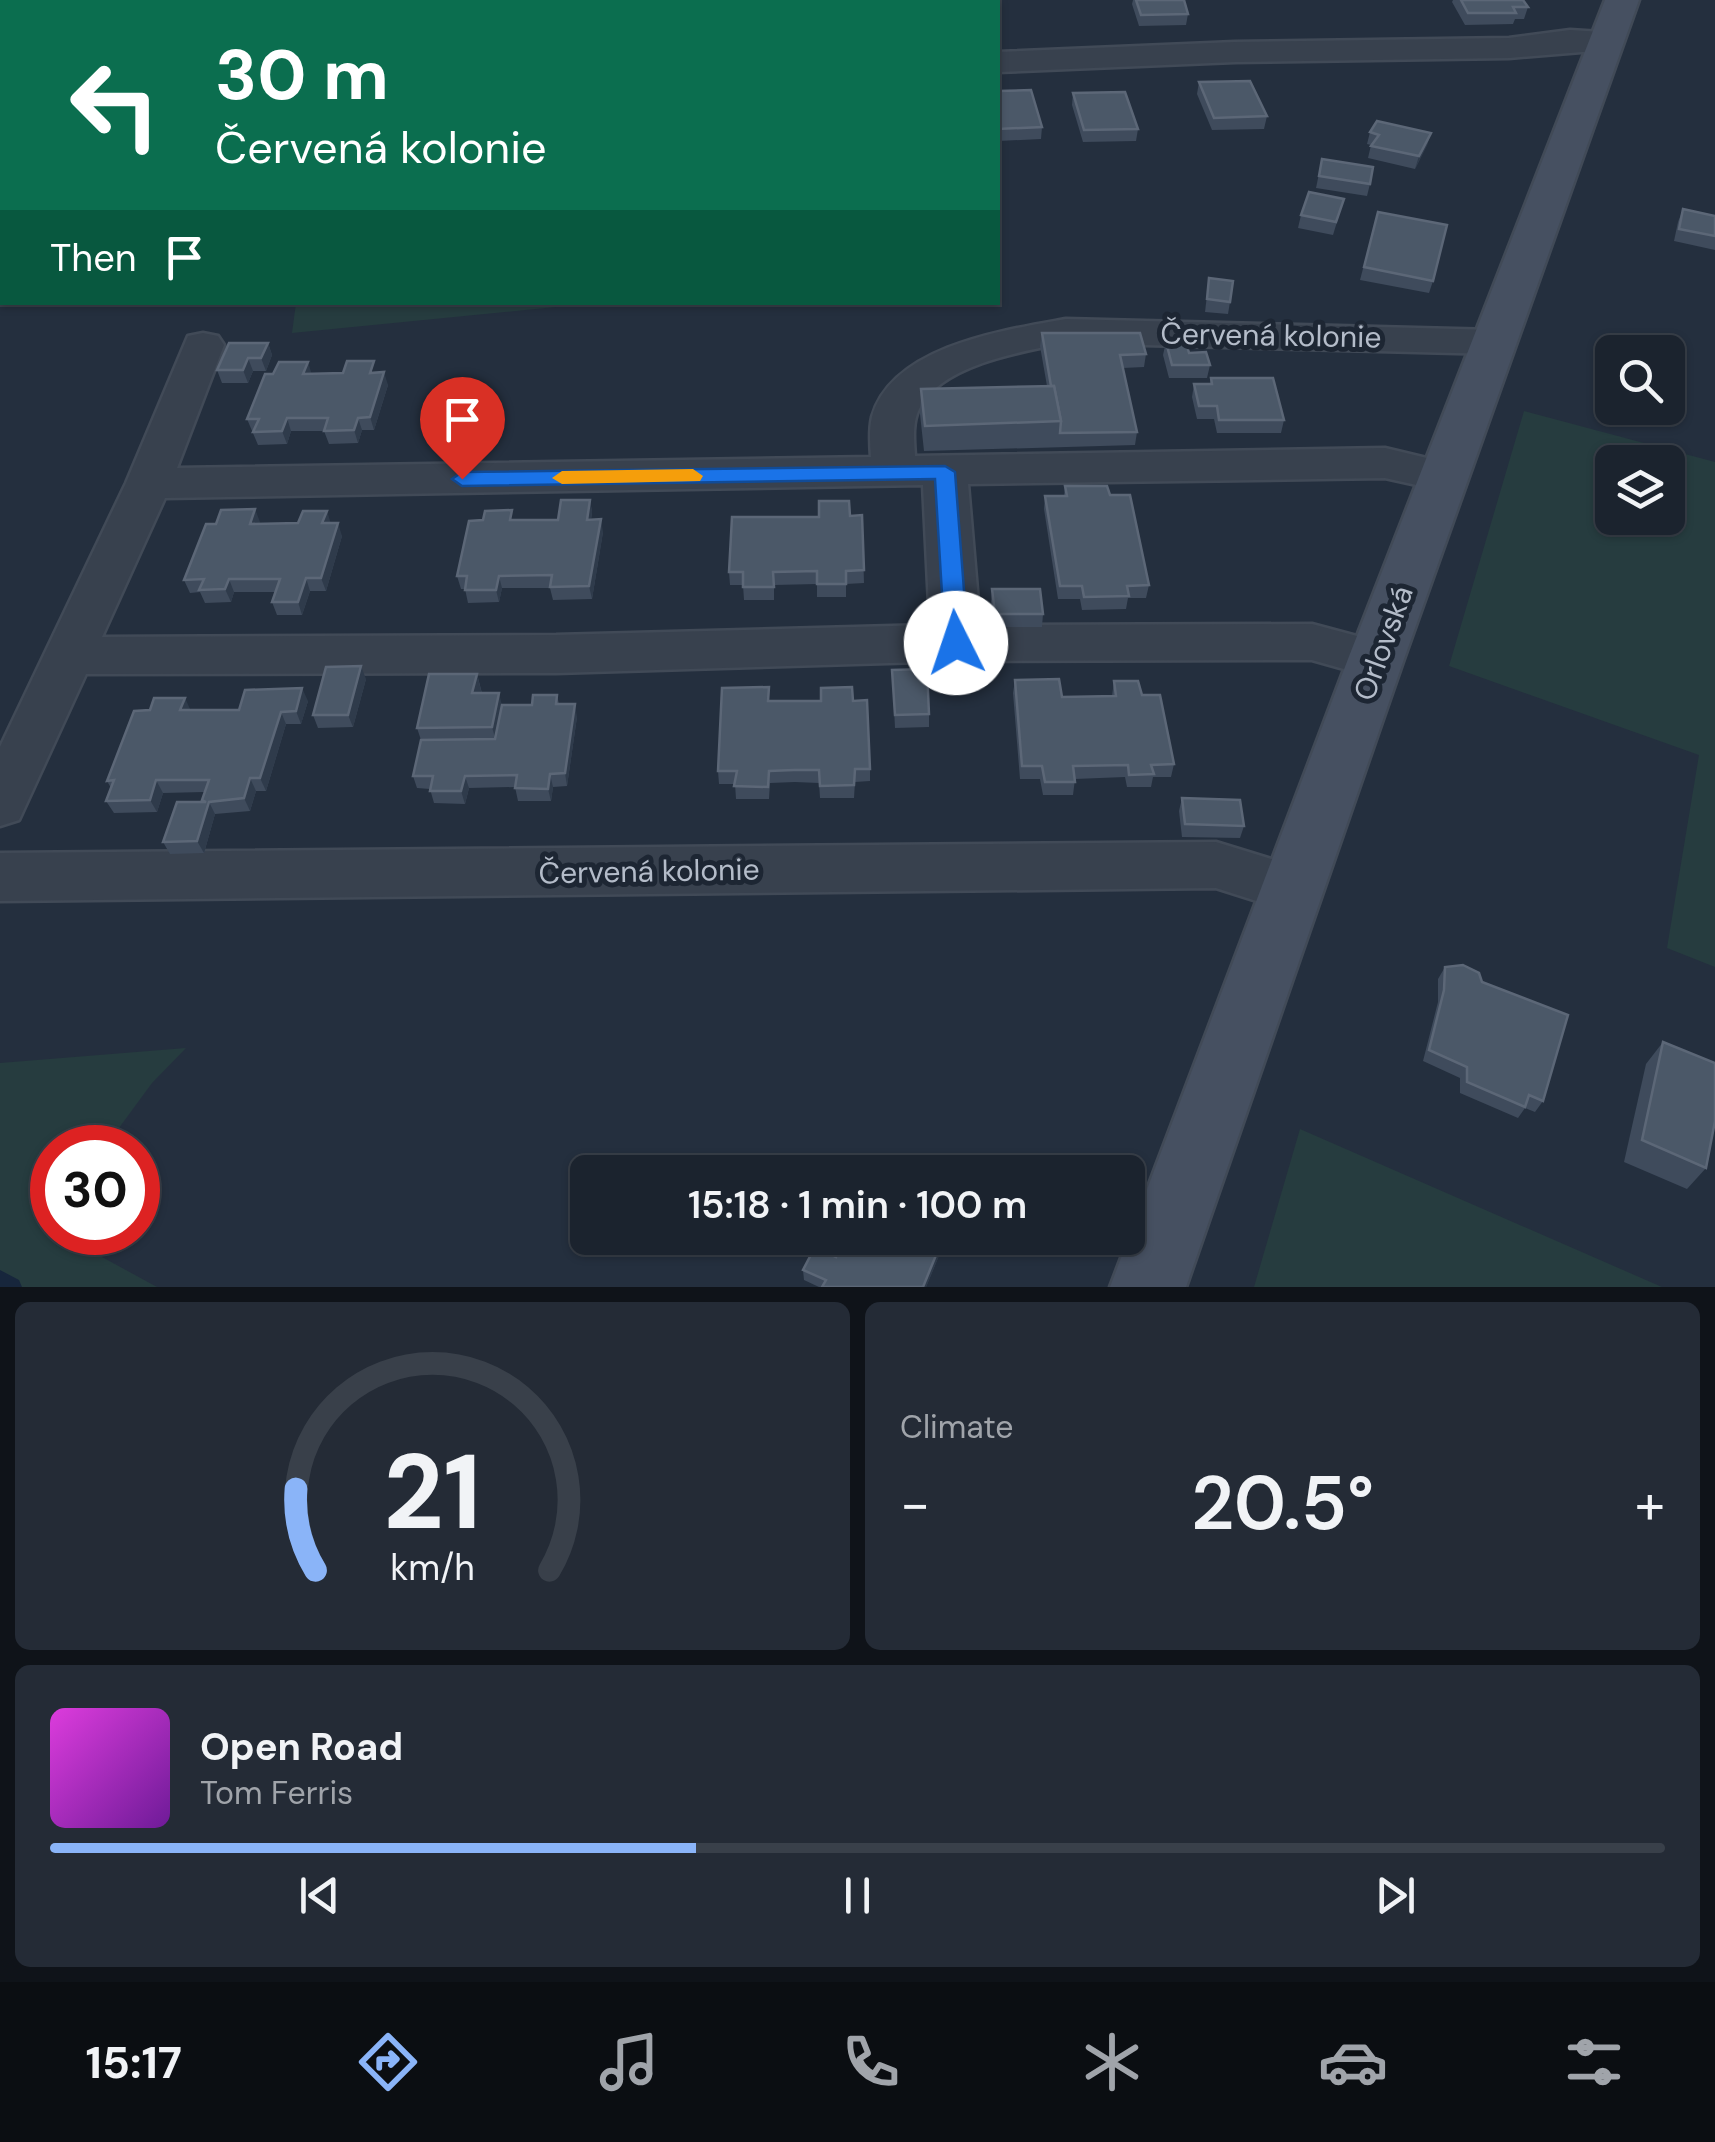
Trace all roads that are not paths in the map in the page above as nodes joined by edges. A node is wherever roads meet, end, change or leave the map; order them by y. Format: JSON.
{"nodes":[{"id":1,"x":1614,"y":20,"type":"edge"},
{"id":2,"x":1000,"y":62,"type":"edge"},
{"id":3,"x":1494,"y":342,"type":"junction"},
{"id":4,"x":203,"y":345,"type":"dead end"},
{"id":5,"x":945,"y":472,"type":"junction"},
{"id":6,"x":893,"y":473,"type":"junction"},
{"id":7,"x":1444,"y":476,"type":"junction"},
{"id":8,"x":149,"y":483,"type":"junction"},
{"id":9,"x":956,"y":643,"type":"junction"},
{"id":10,"x":71,"y":656,"type":"junction"},
{"id":11,"x":1376,"y":659,"type":"junction"},
{"id":12,"x":0,"y":804,"type":"edge"},
{"id":13,"x":0,"y":878,"type":"edge"},
{"id":14,"x":1294,"y":889,"type":"junction"},
{"id":15,"x":1148,"y":1287,"type":"edge"}],
"edges":[{"from":1,"to":2,"type":"street"},
{"from":1,"to":3,"type":"main road","name":"Orlovská"},
{"from":3,"to":6,"type":"street","name":"Červená kolonie"},
{"from":3,"to":7,"type":"main road","name":"Orlovská"},
{"from":4,"to":8,"type":"street"},
{"from":5,"to":6,"type":"street"},
{"from":5,"to":7,"type":"street"},
{"from":5,"to":9,"type":"street"},
{"from":6,"to":8,"type":"street"},
{"from":7,"to":11,"type":"main road","name":"Orlovská"},
{"from":8,"to":10,"type":"street"},
{"from":9,"to":10,"type":"street"},
{"from":9,"to":11,"type":"street"},
{"from":10,"to":12,"type":"street"},
{"from":11,"to":14,"type":"main road","name":"Orlovská"},
{"from":13,"to":14,"type":"street","name":"Červená kolonie"},
{"from":14,"to":15,"type":"main road","name":"Orlovská"}]}
